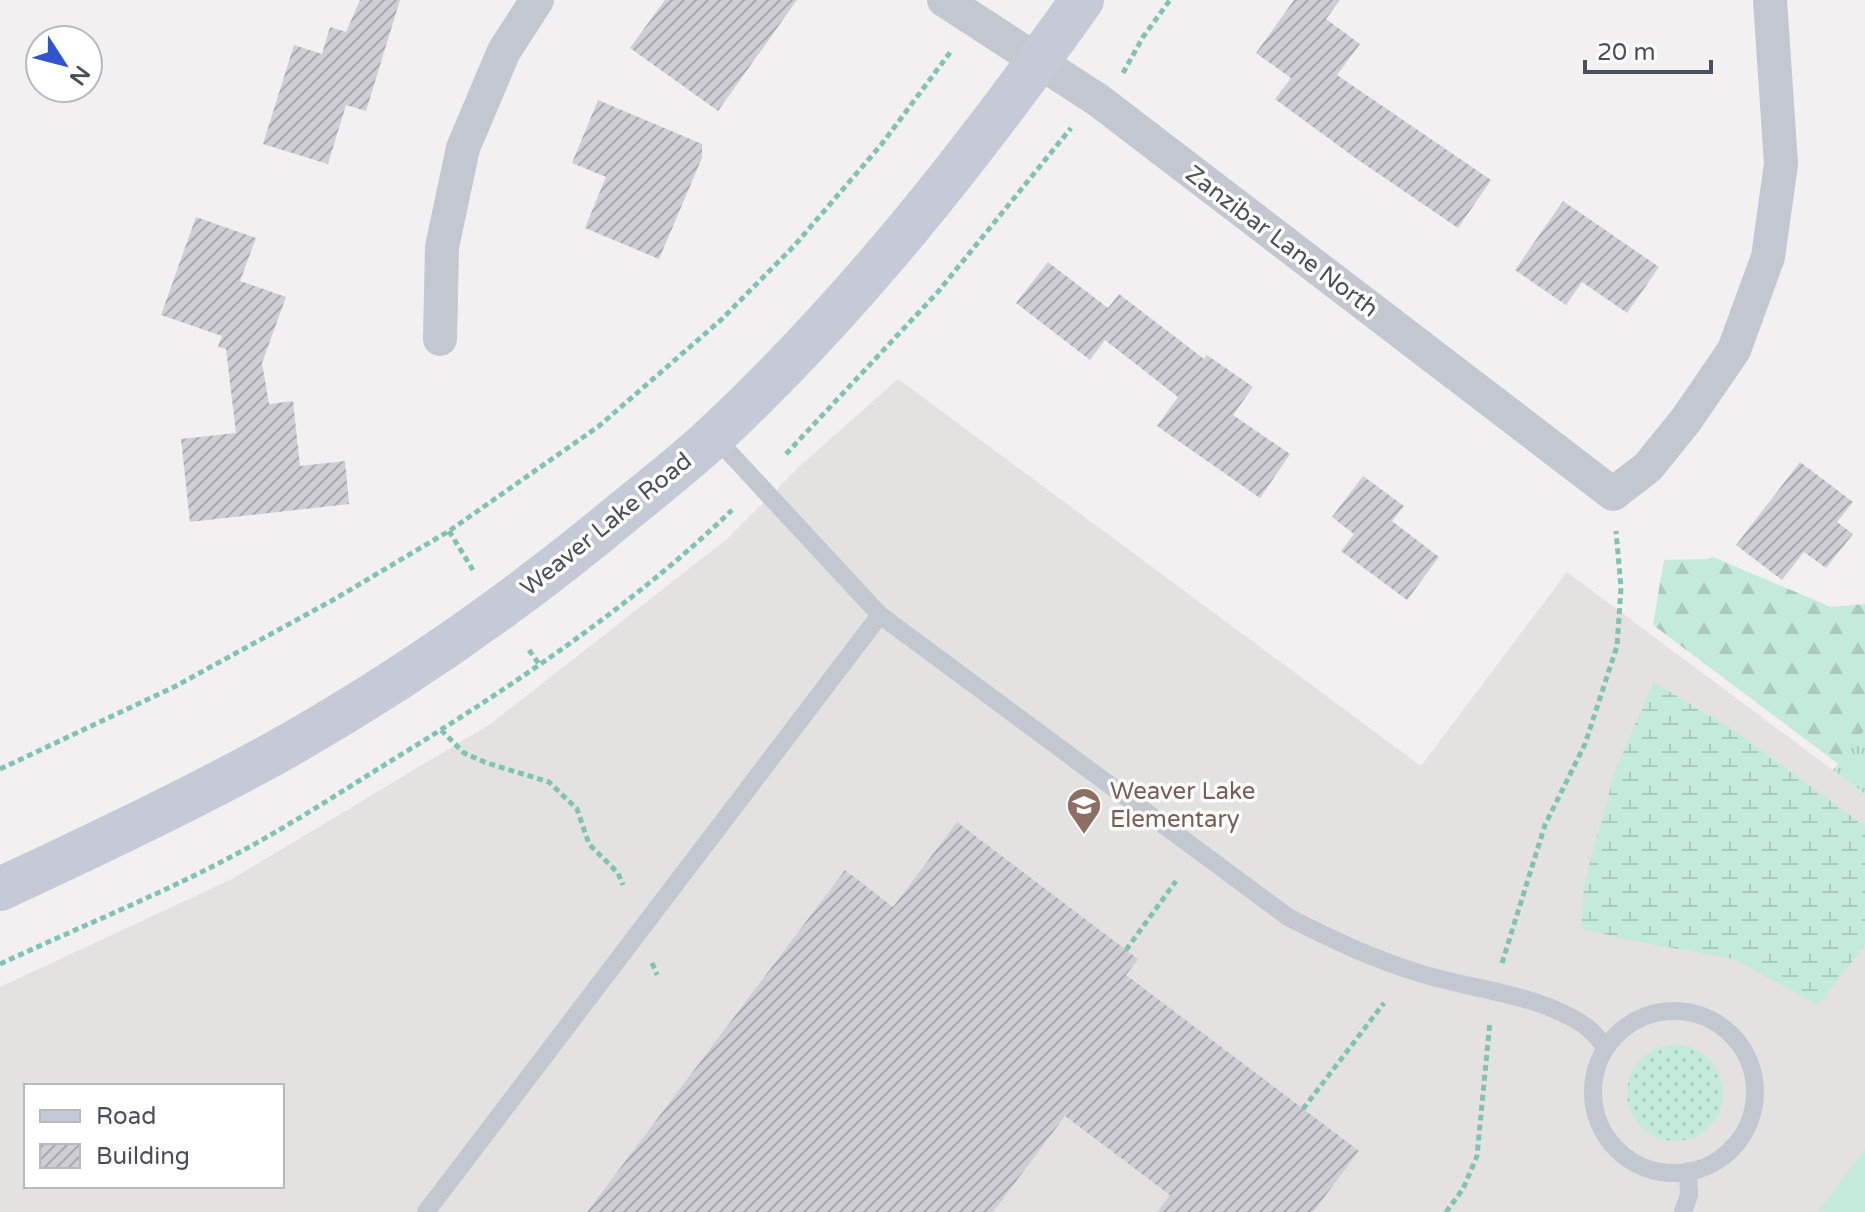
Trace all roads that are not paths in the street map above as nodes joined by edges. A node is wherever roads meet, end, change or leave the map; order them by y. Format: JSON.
{"nodes":[{"id":1,"x":537,"y":0,"type":"edge"},
{"id":2,"x":944,"y":0,"type":"edge"},
{"id":3,"x":1082,"y":0,"type":"edge"},
{"id":4,"x":1770,"y":0,"type":"edge"},
{"id":5,"x":1038,"y":62,"type":"junction"},
{"id":6,"x":440,"y":339,"type":"dead end"},
{"id":7,"x":714,"y":436,"type":"junction"},
{"id":8,"x":880,"y":615,"type":"junction"},
{"id":9,"x":0,"y":889,"type":"edge"},
{"id":10,"x":1606,"y":1047,"type":"junction"},
{"id":11,"x":1688,"y":1171,"type":"junction"},
{"id":12,"x":426,"y":1212,"type":"edge"},
{"id":13,"x":1683,"y":1212,"type":"edge"}],
"edges":[{"from":1,"to":6,"type":"street"},
{"from":2,"to":5,"type":"street","name":"Zanzibar Lane North"},
{"from":3,"to":5,"type":"main road","name":"Weaver Lake Road"},
{"from":4,"to":5,"type":"street","name":"Zanzibar Lane North"},
{"from":5,"to":7,"type":"main road","name":"Weaver Lake Road"},
{"from":7,"to":8,"type":"lane"},
{"from":7,"to":9,"type":"main road","name":"Weaver Lake Road"},
{"from":8,"to":10,"type":"lane"},
{"from":8,"to":12,"type":"lane"},
{"from":10,"to":11,"type":"lane"},
{"from":10,"to":11,"type":"lane"},
{"from":11,"to":13,"type":"lane"}]}
